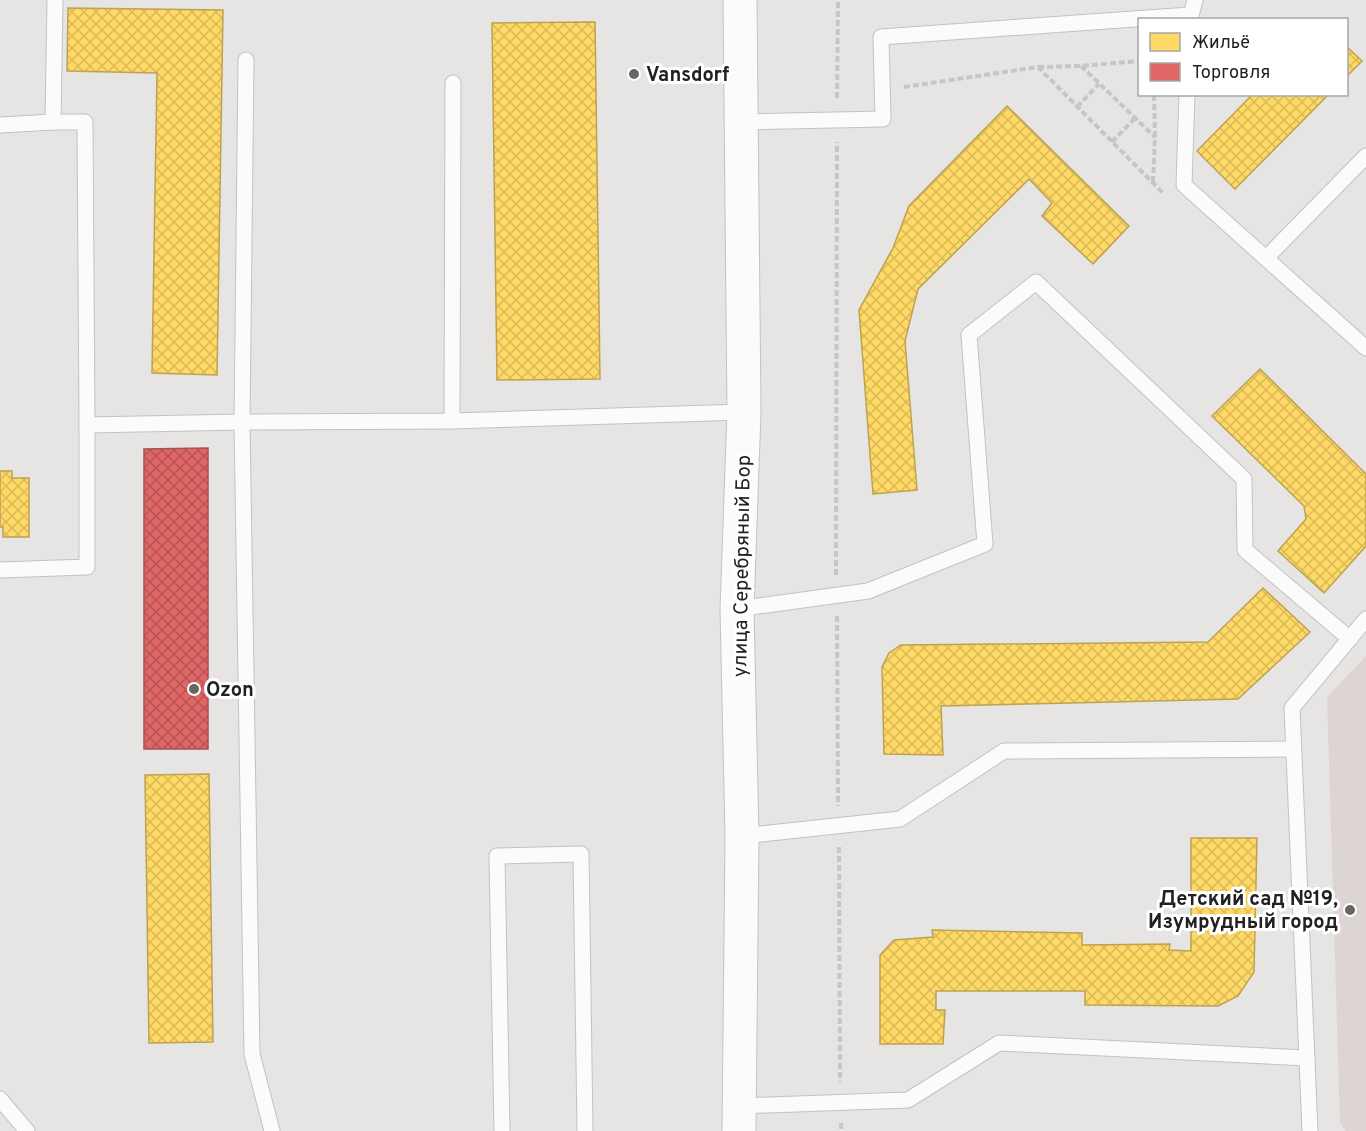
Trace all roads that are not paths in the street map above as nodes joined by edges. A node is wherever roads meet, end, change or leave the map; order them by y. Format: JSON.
{"nodes":[{"id":1,"x":55,"y":0,"type":"edge"},
{"id":2,"x":740,"y":0,"type":"edge"},
{"id":3,"x":1195,"y":0,"type":"edge"},
{"id":4,"x":1190,"y":17,"type":"edge"},
{"id":5,"x":1175,"y":18,"type":"edge"},
{"id":6,"x":1138,"y":20,"type":"edge"},
{"id":7,"x":246,"y":60,"type":"dead end"},
{"id":8,"x":453,"y":82,"type":"dead end"},
{"id":9,"x":1187,"y":96,"type":"edge"},
{"id":10,"x":52,"y":122,"type":"junction"},
{"id":11,"x":742,"y":123,"type":"junction"},
{"id":12,"x":0,"y":125,"type":"edge"},
{"id":13,"x":1366,"y":156,"type":"edge"},
{"id":14,"x":1266,"y":258,"type":"junction"},
{"id":15,"x":1366,"y":348,"type":"edge"},
{"id":16,"x":744,"y":412,"type":"junction"},
{"id":17,"x":242,"y":422,"type":"junction"},
{"id":18,"x":452,"y":422,"type":"junction"},
{"id":19,"x":87,"y":425,"type":"junction"},
{"id":20,"x":0,"y":570,"type":"edge"},
{"id":21,"x":737,"y":609,"type":"junction"},
{"id":22,"x":1366,"y":619,"type":"edge"},
{"id":23,"x":1350,"y":639,"type":"junction"},
{"id":24,"x":1293,"y":749,"type":"junction"},
{"id":25,"x":742,"y":836,"type":"junction"},
{"id":26,"x":1307,"y":1058,"type":"junction"},
{"id":27,"x":0,"y":1099,"type":"edge"},
{"id":28,"x":739,"y":1119,"type":"edge"},
{"id":29,"x":27,"y":1131,"type":"edge"},
{"id":30,"x":272,"y":1131,"type":"edge"},
{"id":31,"x":502,"y":1131,"type":"edge"},
{"id":32,"x":585,"y":1131,"type":"edge"},
{"id":33,"x":1310,"y":1131,"type":"edge"}],
"edges":[{"from":1,"to":10,"type":"lane"},
{"from":2,"to":11,"type":"street","name":"улица Серебряный Бор"},
{"from":3,"to":4,"type":"lane"},
{"from":4,"to":5,"type":"lane"},
{"from":6,"to":11,"type":"lane"},
{"from":7,"to":17,"type":"lane"},
{"from":8,"to":18,"type":"lane"},
{"from":9,"to":14,"type":"lane"},
{"from":10,"to":12,"type":"lane"},
{"from":10,"to":19,"type":"lane"},
{"from":11,"to":16,"type":"street","name":"улица Серебряный Бор"},
{"from":13,"to":14,"type":"lane"},
{"from":14,"to":15,"type":"lane"},
{"from":16,"to":18,"type":"lane"},
{"from":16,"to":21,"type":"street","name":"улица Серебряный Бор"},
{"from":17,"to":18,"type":"lane"},
{"from":17,"to":19,"type":"lane"},
{"from":17,"to":30,"type":"lane"},
{"from":19,"to":20,"type":"lane"},
{"from":21,"to":23,"type":"lane"},
{"from":21,"to":25,"type":"street","name":"улица Серебряный Бор"},
{"from":22,"to":23,"type":"lane"},
{"from":23,"to":24,"type":"lane"},
{"from":24,"to":25,"type":"lane"},
{"from":24,"to":26,"type":"lane"},
{"from":25,"to":28,"type":"street","name":"улица Серебряный Бор"},
{"from":26,"to":28,"type":"lane"},
{"from":26,"to":33,"type":"lane"},
{"from":27,"to":29,"type":"lane"},
{"from":31,"to":32,"type":"lane"}]}
